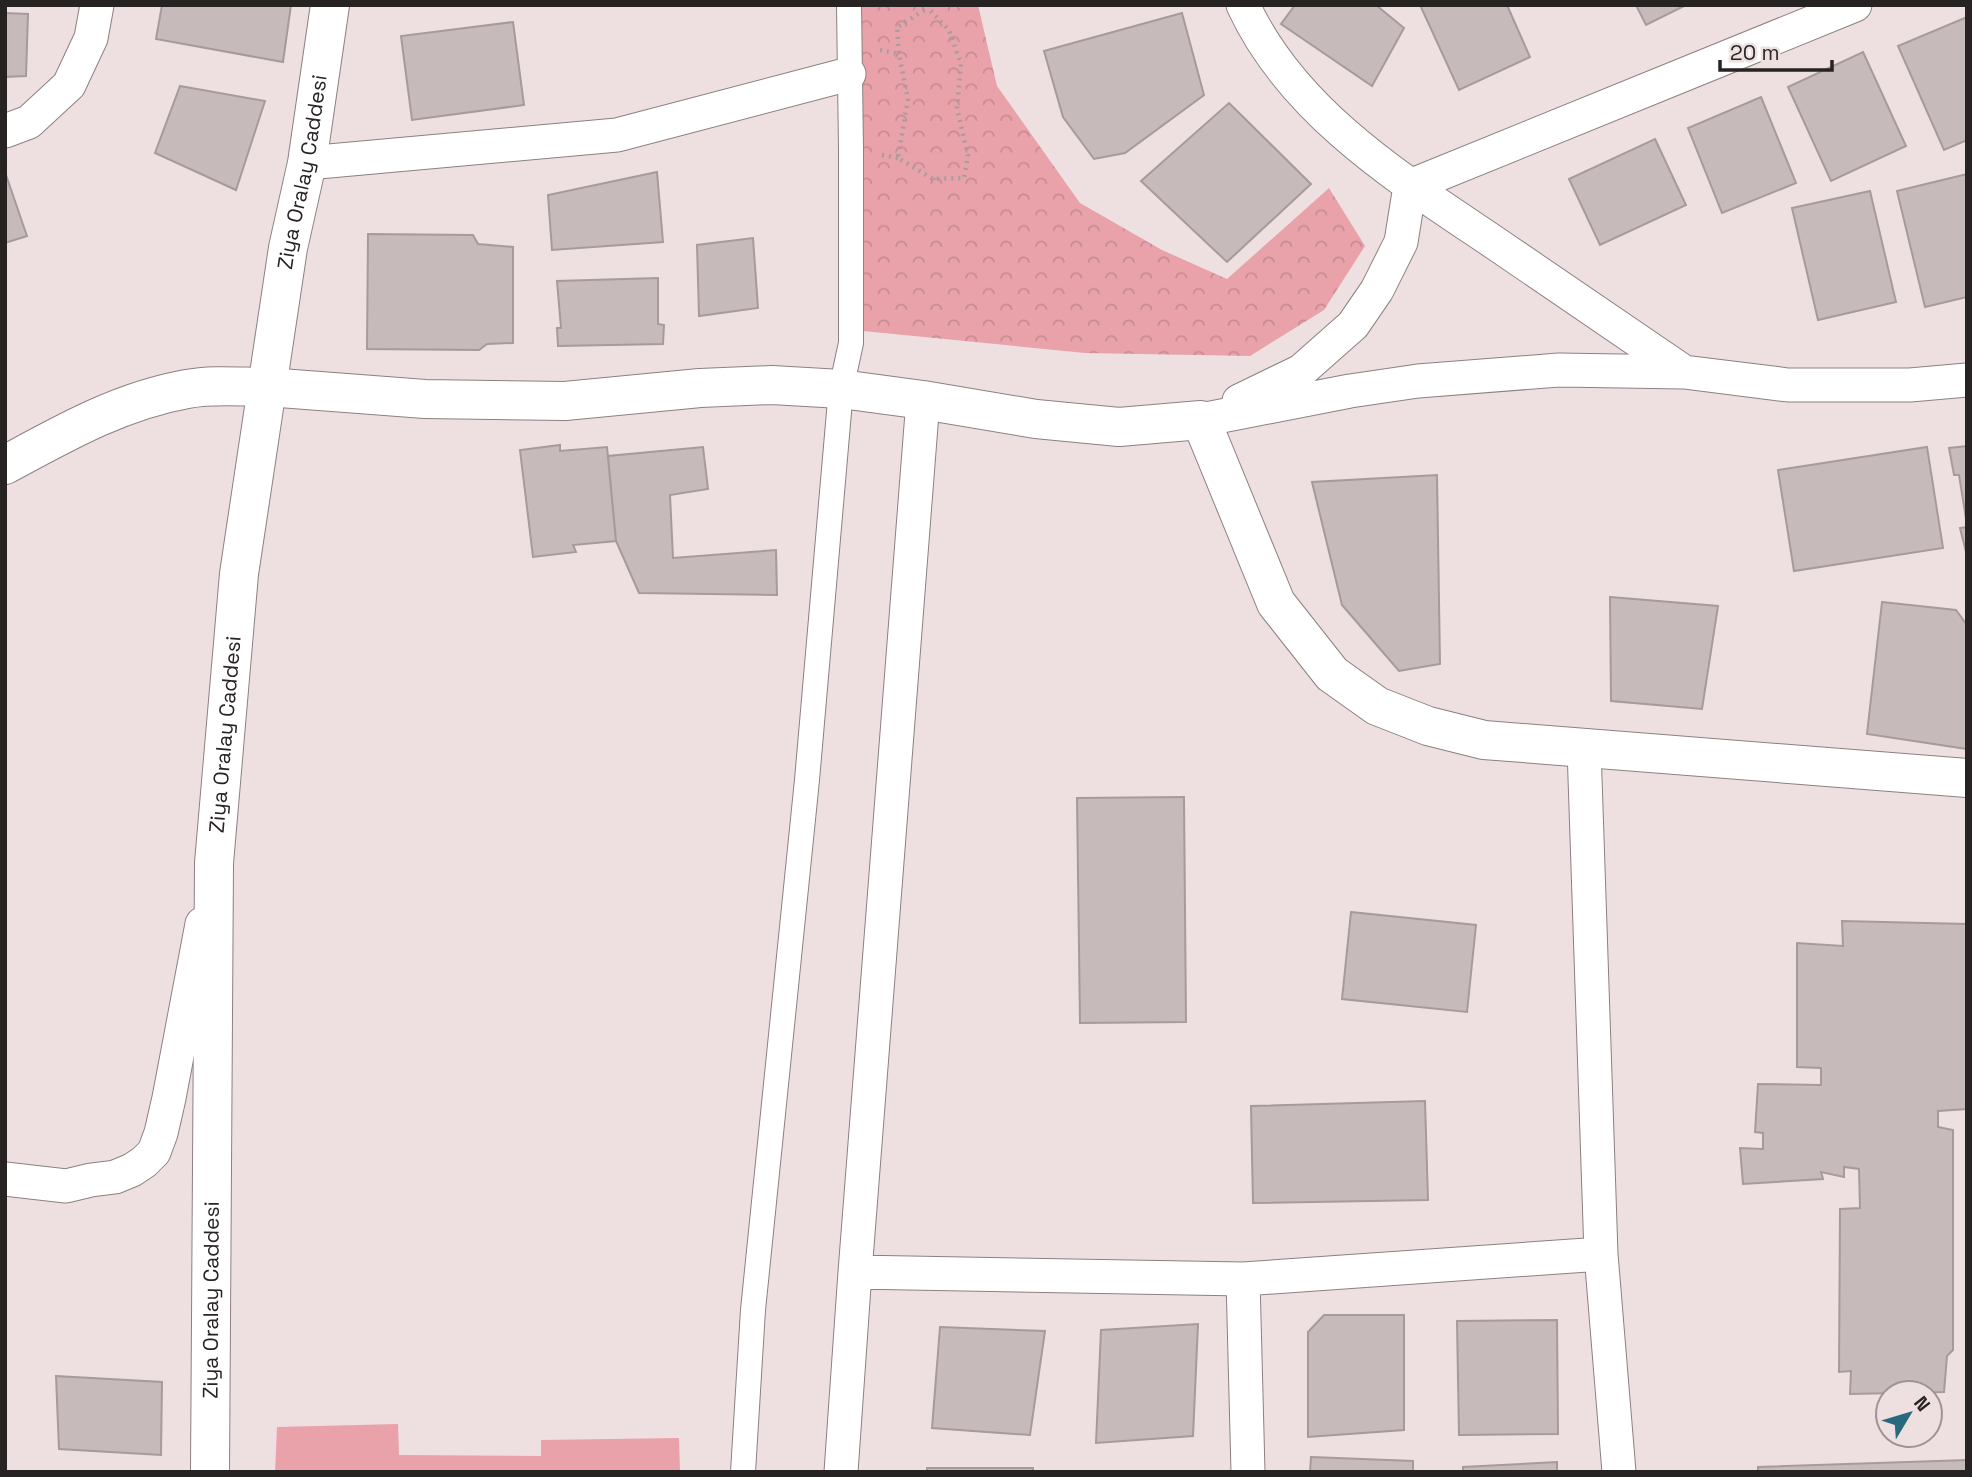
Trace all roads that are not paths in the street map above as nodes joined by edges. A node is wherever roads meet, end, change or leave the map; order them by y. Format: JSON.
{"nodes":[{"id":1,"x":97,"y":5,"type":"edge"},
{"id":2,"x":330,"y":5,"type":"edge"},
{"id":3,"x":849,"y":5,"type":"edge"},
{"id":4,"x":1243,"y":5,"type":"edge"},
{"id":5,"x":1854,"y":5,"type":"edge"},
{"id":6,"x":849,"y":74,"type":"junction"},
{"id":7,"x":5,"y":131,"type":"edge"},
{"id":8,"x":307,"y":163,"type":"junction"},
{"id":9,"x":1410,"y":186,"type":"junction"},
{"id":10,"x":1684,"y":372,"type":"junction"},
{"id":11,"x":1967,"y":380,"type":"edge"},
{"id":12,"x":267,"y":387,"type":"junction"},
{"id":13,"x":841,"y":389,"type":"junction"},
{"id":14,"x":923,"y":400,"type":"junction"},
{"id":15,"x":1201,"y":420,"type":"junction"},
{"id":16,"x":5,"y":465,"type":"edge"},
{"id":17,"x":1584,"y":747,"type":"junction"},
{"id":18,"x":1967,"y":778,"type":"edge"},
{"id":19,"x":214,"y":863,"type":"junction"},
{"id":20,"x":5,"y":1180,"type":"edge"},
{"id":21,"x":1601,"y":1254,"type":"junction"},
{"id":22,"x":855,"y":1272,"type":"junction"},
{"id":23,"x":1243,"y":1279,"type":"junction"},
{"id":24,"x":210,"y":1472,"type":"edge"},
{"id":25,"x":743,"y":1472,"type":"edge"},
{"id":26,"x":842,"y":1472,"type":"edge"},
{"id":27,"x":1248,"y":1472,"type":"edge"},
{"id":28,"x":1619,"y":1472,"type":"edge"}],
"edges":[{"from":1,"to":7,"type":"street"},
{"from":2,"to":8,"type":"main road","name":"Ziya Oralay Caddesi"},
{"from":3,"to":6,"type":"street"},
{"from":4,"to":9,"type":"street"},
{"from":5,"to":9,"type":"street"},
{"from":6,"to":8,"type":"street"},
{"from":6,"to":13,"type":"street"},
{"from":8,"to":12,"type":"main road","name":"Ziya Oralay Caddesi"},
{"from":9,"to":10,"type":"street"},
{"from":9,"to":15,"type":"street"},
{"from":10,"to":11,"type":"street"},
{"from":10,"to":15,"type":"street"},
{"from":12,"to":13,"type":"main road"},
{"from":12,"to":16,"type":"main road"},
{"from":12,"to":19,"type":"main road","name":"Ziya Oralay Caddesi"},
{"from":13,"to":14,"type":"main road"},
{"from":13,"to":25,"type":"street"},
{"from":14,"to":15,"type":"main road"},
{"from":14,"to":22,"type":"street"},
{"from":15,"to":17,"type":"main road"},
{"from":17,"to":18,"type":"main road"},
{"from":17,"to":21,"type":"street"},
{"from":19,"to":20,"type":"street"},
{"from":19,"to":24,"type":"main road","name":"Ziya Oralay Caddesi"},
{"from":21,"to":23,"type":"street"},
{"from":21,"to":28,"type":"street"},
{"from":22,"to":23,"type":"street"},
{"from":22,"to":26,"type":"street"},
{"from":23,"to":27,"type":"street"}]}
